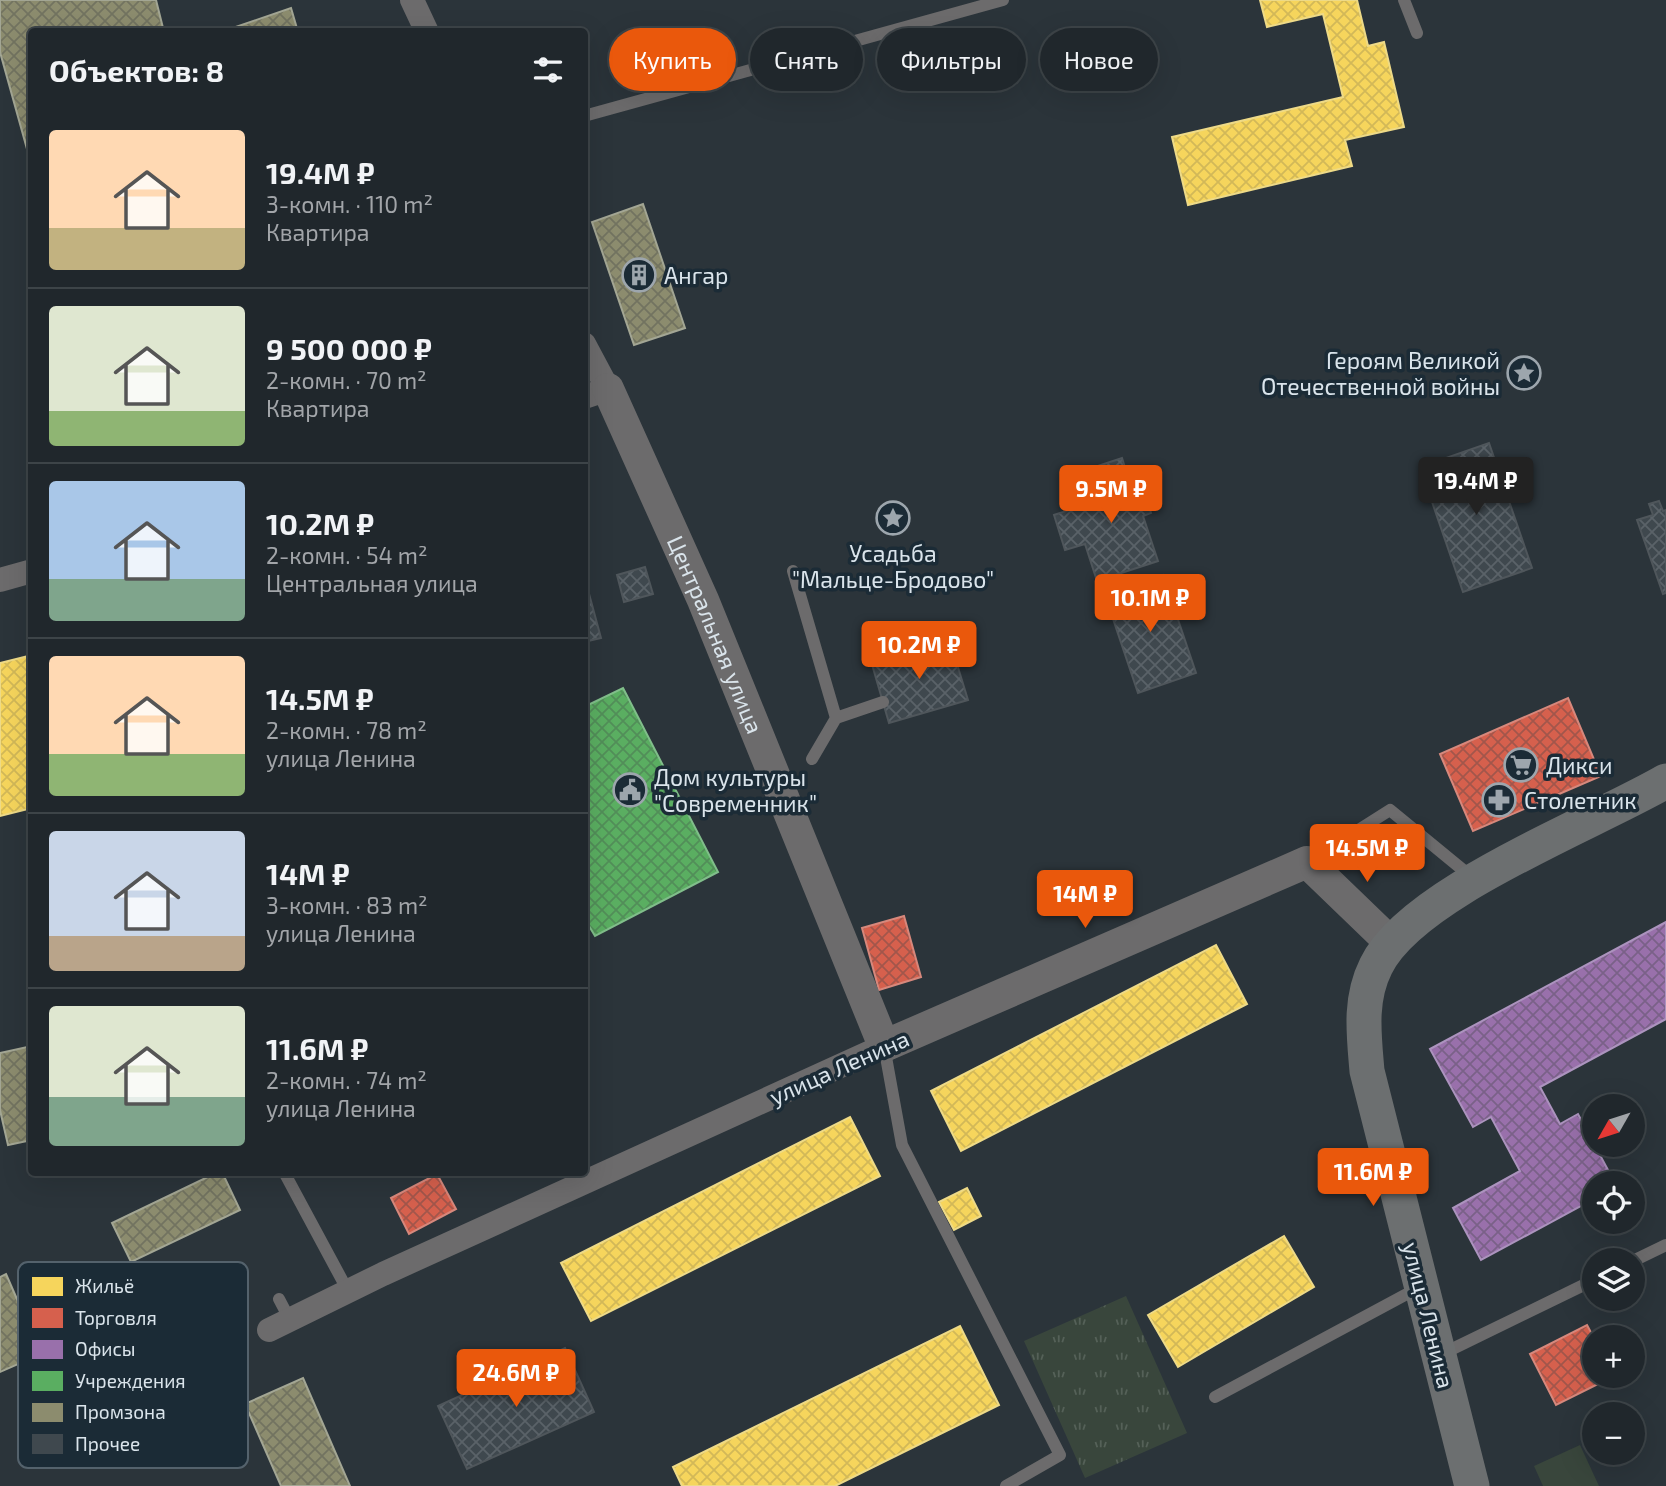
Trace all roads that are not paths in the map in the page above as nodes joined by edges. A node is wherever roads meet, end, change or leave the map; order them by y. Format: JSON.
{"nodes":[{"id":1,"x":412,"y":0,"type":"edge"},
{"id":2,"x":1003,"y":0,"type":"edge"},
{"id":3,"x":1404,"y":0,"type":"edge"},
{"id":4,"x":425,"y":28,"type":"edge"},
{"id":5,"x":1417,"y":33,"type":"dead end"},
{"id":6,"x":588,"y":115,"type":"edge"},
{"id":7,"x":588,"y":360,"type":"edge"},
{"id":8,"x":596,"y":393,"type":"edge"},
{"id":9,"x":793,"y":571,"type":"dead end"},
{"id":10,"x":28,"y":572,"type":"edge"},
{"id":11,"x":0,"y":580,"type":"edge"},
{"id":12,"x":883,"y":702,"type":"dead end"},
{"id":13,"x":836,"y":718,"type":"junction"},
{"id":14,"x":813,"y":759,"type":"dead end"},
{"id":15,"x":1666,"y":781,"type":"edge"},
{"id":16,"x":1307,"y":862,"type":"junction"},
{"id":17,"x":1475,"y":880,"type":"junction"},
{"id":18,"x":1391,"y":943,"type":"junction"},
{"id":19,"x":884,"y":1046,"type":"junction"},
{"id":20,"x":286,"y":1176,"type":"edge"},
{"id":21,"x":1666,"y":1245,"type":"edge"},
{"id":22,"x":1645,"y":1255,"type":"edge"},
{"id":23,"x":1422,"y":1286,"type":"junction"},
{"id":24,"x":1582,"y":1286,"type":"edge"},
{"id":25,"x":348,"y":1291,"type":"junction"},
{"id":26,"x":279,"y":1316,"type":"dead end"},
{"id":27,"x":1439,"y":1355,"type":"junction"},
{"id":28,"x":1215,"y":1397,"type":"dead end"},
{"id":29,"x":1006,"y":1486,"type":"edge"},
{"id":30,"x":1472,"y":1486,"type":"edge"}],
"edges":[{"from":1,"to":4,"type":"street"},
{"from":2,"to":6,"type":"lane"},
{"from":3,"to":5,"type":"lane"},
{"from":7,"to":8,"type":"street","name":"Центральная улица"},
{"from":8,"to":19,"type":"street","name":"Центральная улица"},
{"from":9,"to":13,"type":"lane"},
{"from":10,"to":11,"type":"street"},
{"from":12,"to":13,"type":"lane"},
{"from":13,"to":14,"type":"lane"},
{"from":15,"to":17,"type":"main road","name":"улица Ленина"},
{"from":16,"to":17,"type":"lane"},
{"from":16,"to":18,"type":"street"},
{"from":16,"to":19,"type":"street","name":"улица Ленина"},
{"from":17,"to":18,"type":"main road","name":"улица Ленина"},
{"from":18,"to":23,"type":"main road","name":"улица Ленина"},
{"from":19,"to":25,"type":"street","name":"улица Ленина"},
{"from":19,"to":29,"type":"lane"},
{"from":20,"to":25,"type":"lane"},
{"from":21,"to":22,"type":"lane"},
{"from":23,"to":27,"type":"main road","name":"улица Ленина"},
{"from":23,"to":28,"type":"lane"},
{"from":24,"to":27,"type":"lane"},
{"from":25,"to":26,"type":"street","name":"улица Ленина"},
{"from":27,"to":30,"type":"main road","name":"улица Ленина"}]}
